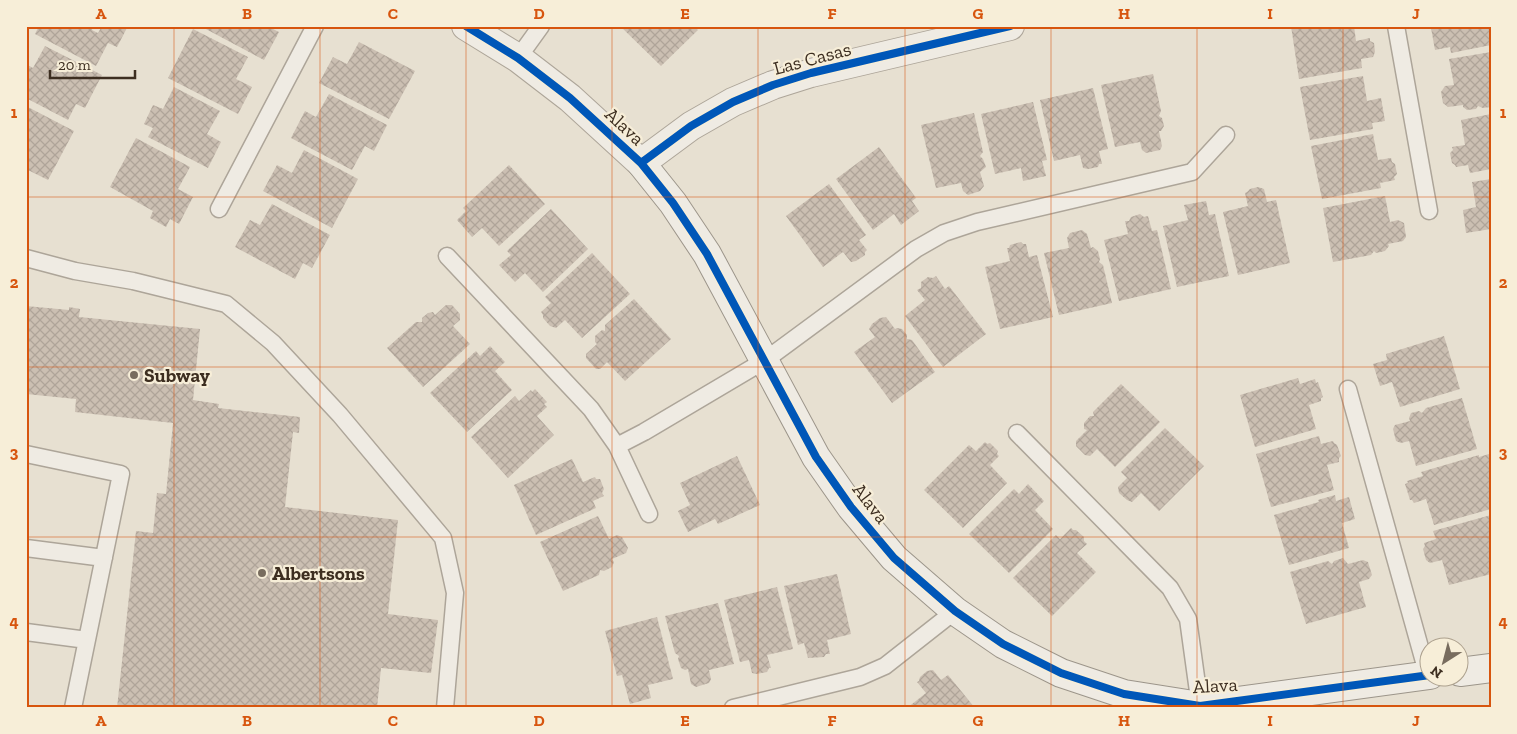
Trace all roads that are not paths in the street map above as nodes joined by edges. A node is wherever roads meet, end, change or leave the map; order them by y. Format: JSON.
{"nodes":[{"id":1,"x":315,"y":26,"type":"edge"},
{"id":2,"x":466,"y":26,"type":"edge"},
{"id":3,"x":541,"y":26,"type":"edge"},
{"id":4,"x":1010,"y":26,"type":"edge"},
{"id":5,"x":1396,"y":26,"type":"edge"},
{"id":6,"x":518,"y":58,"type":"junction"},
{"id":7,"x":1226,"y":135,"type":"dead end"},
{"id":8,"x":641,"y":163,"type":"junction"},
{"id":9,"x":219,"y":209,"type":"dead end"},
{"id":10,"x":1430,"y":211,"type":"dead end"},
{"id":11,"x":447,"y":256,"type":"dead end"},
{"id":12,"x":26,"y":258,"type":"edge"},
{"id":13,"x":764,"y":361,"type":"junction"},
{"id":14,"x":1348,"y":389,"type":"dead end"},
{"id":15,"x":1017,"y":433,"type":"dead end"},
{"id":16,"x":617,"y":446,"type":"junction"},
{"id":17,"x":26,"y":454,"type":"edge"},
{"id":18,"x":649,"y":514,"type":"dead end"},
{"id":19,"x":26,"y":548,"type":"edge"},
{"id":20,"x":104,"y":558,"type":"junction"},
{"id":21,"x":955,"y":611,"type":"junction"},
{"id":22,"x":26,"y":632,"type":"edge"},
{"id":23,"x":87,"y":640,"type":"junction"},
{"id":24,"x":1420,"y":644,"type":"edge"},
{"id":25,"x":1491,"y":668,"type":"edge"},
{"id":26,"x":1470,"y":671,"type":"edge"},
{"id":27,"x":1420,"y":677,"type":"edge"},
{"id":28,"x":1200,"y":706,"type":"junction"},
{"id":29,"x":74,"y":708,"type":"edge"},
{"id":30,"x":445,"y":708,"type":"edge"},
{"id":31,"x":733,"y":708,"type":"edge"}],
"edges":[{"from":1,"to":9,"type":"lane"},
{"from":2,"to":6,"type":"street","name":"Alava"},
{"from":3,"to":6,"type":"lane"},
{"from":4,"to":8,"type":"street","name":"Las Casas"},
{"from":5,"to":10,"type":"lane"},
{"from":6,"to":8,"type":"street","name":"Alava"},
{"from":7,"to":13,"type":"lane"},
{"from":8,"to":13,"type":"street","name":"Alava"},
{"from":11,"to":16,"type":"lane"},
{"from":12,"to":30,"type":"lane"},
{"from":13,"to":16,"type":"lane"},
{"from":13,"to":21,"type":"street","name":"Alava"},
{"from":14,"to":24,"type":"lane"},
{"from":15,"to":28,"type":"lane"},
{"from":16,"to":18,"type":"lane"},
{"from":17,"to":20,"type":"lane"},
{"from":19,"to":20,"type":"lane"},
{"from":20,"to":23,"type":"lane"},
{"from":21,"to":28,"type":"street","name":"Alava"},
{"from":21,"to":31,"type":"lane"},
{"from":22,"to":23,"type":"lane"},
{"from":23,"to":29,"type":"lane"},
{"from":25,"to":26,"type":"street"},
{"from":27,"to":28,"type":"street","name":"Alava"}]}
